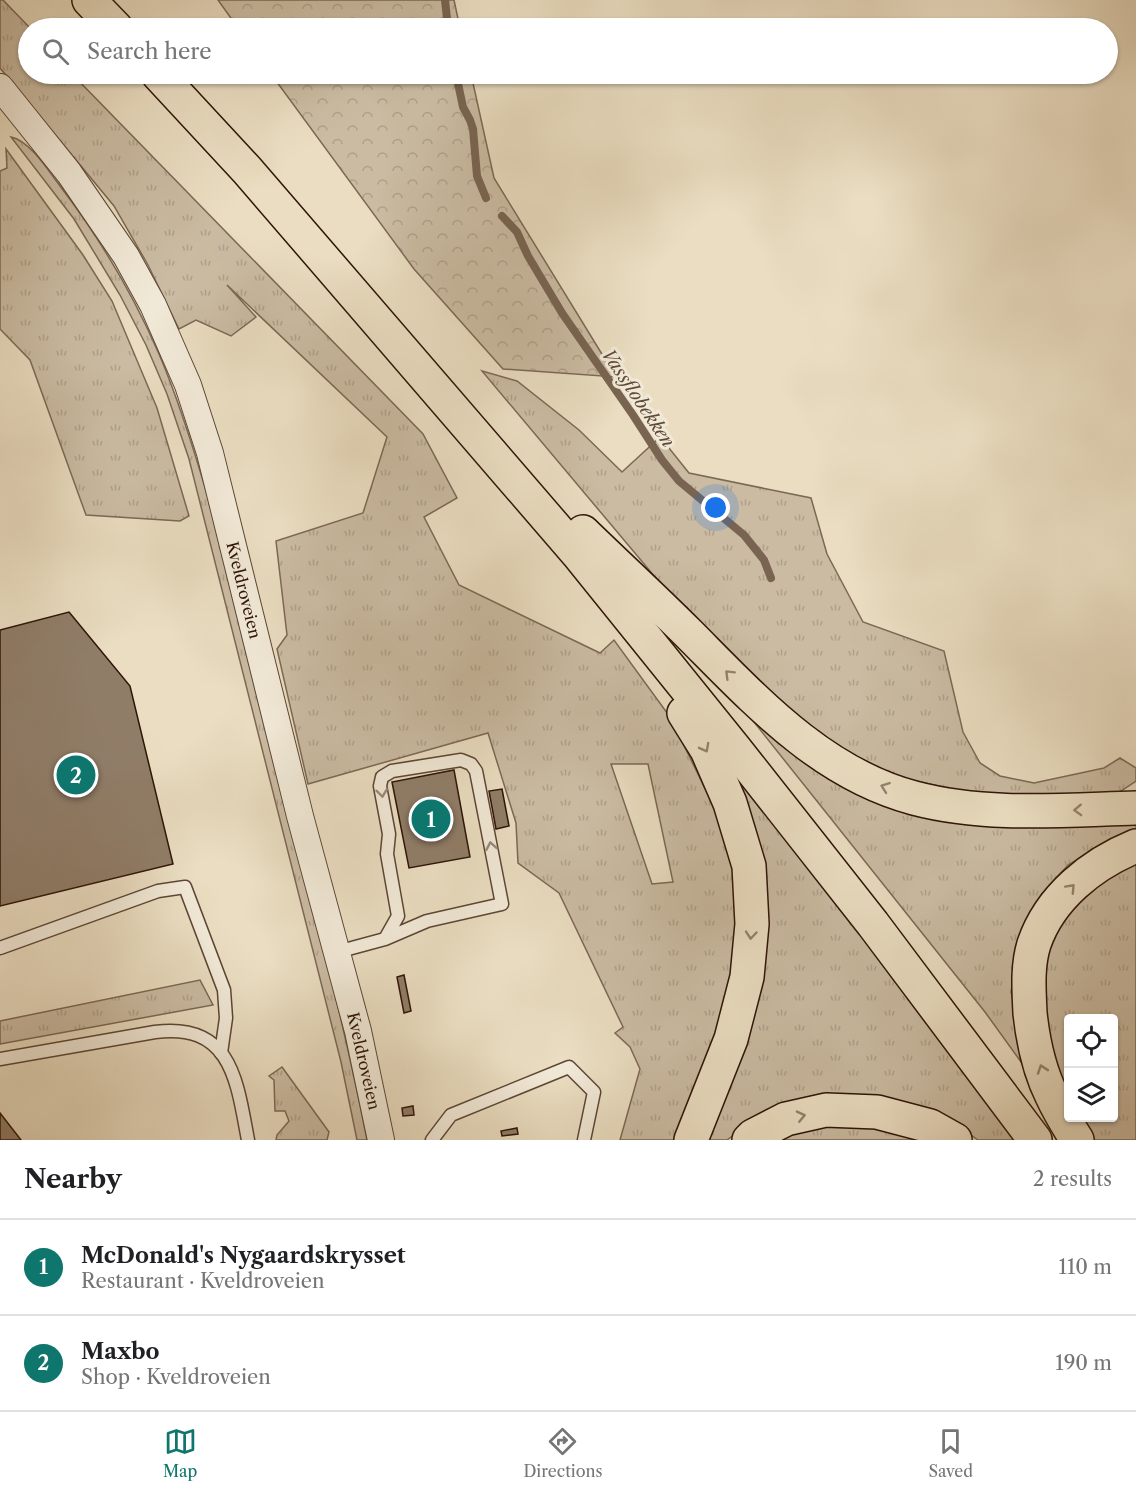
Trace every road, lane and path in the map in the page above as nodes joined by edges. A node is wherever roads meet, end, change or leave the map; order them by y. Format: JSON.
{"nodes":[{"id":1,"x":89,"y":0,"type":"edge"},
{"id":2,"x":110,"y":0,"type":"edge"},
{"id":3,"x":106,"y":18,"type":"edge"},
{"id":4,"x":127,"y":18,"type":"edge"},
{"id":5,"x":167,"y":84,"type":"edge"},
{"id":6,"x":189,"y":84,"type":"edge"},
{"id":7,"x":0,"y":87,"type":"edge"},
{"id":8,"x":577,"y":526,"type":"junction"},
{"id":9,"x":609,"y":591,"type":"junction"},
{"id":10,"x":1136,"y":808,"type":"edge"},
{"id":11,"x":1136,"y":846,"type":"edge"},
{"id":12,"x":385,"y":939,"type":"junction"},
{"id":13,"x":0,"y":948,"type":"edge"},
{"id":14,"x":337,"y":952,"type":"junction"},
{"id":15,"x":221,"y":1053,"type":"junction"},
{"id":16,"x":0,"y":1059,"type":"edge"},
{"id":17,"x":248,"y":1140,"type":"edge"},
{"id":18,"x":381,"y":1140,"type":"edge"},
{"id":19,"x":432,"y":1140,"type":"edge"},
{"id":20,"x":584,"y":1140,"type":"edge"},
{"id":21,"x":691,"y":1140,"type":"edge"},
{"id":22,"x":749,"y":1140,"type":"edge"},
{"id":23,"x":955,"y":1140,"type":"edge"},
{"id":24,"x":1035,"y":1140,"type":"edge"},
{"id":25,"x":1055,"y":1140,"type":"edge"},
{"id":26,"x":1077,"y":1140,"type":"edge"}],
"edges":[{"from":1,"to":3,"type":"highway"},
{"from":2,"to":4,"type":"highway"},
{"from":5,"to":9,"type":"highway"},
{"from":6,"to":8,"type":"highway"},
{"from":7,"to":14,"type":"street","name":"Kveldroveien"},
{"from":10,"to":8,"type":"highway","one_way":true},
{"from":8,"to":25,"type":"highway"},
{"from":9,"to":21,"type":"highway","one_way":true},
{"from":9,"to":24,"type":"highway"},
{"from":26,"to":11,"type":"highway","one_way":true},
{"from":12,"to":12,"type":"lane","one_way":true},
{"from":12,"to":14,"type":"lane"},
{"from":13,"to":15,"type":"lane"},
{"from":14,"to":18,"type":"street","name":"Kveldroveien"},
{"from":15,"to":16,"type":"lane"},
{"from":15,"to":17,"type":"lane"},
{"from":19,"to":20,"type":"lane"},
{"from":22,"to":23,"type":"highway","one_way":true}]}
